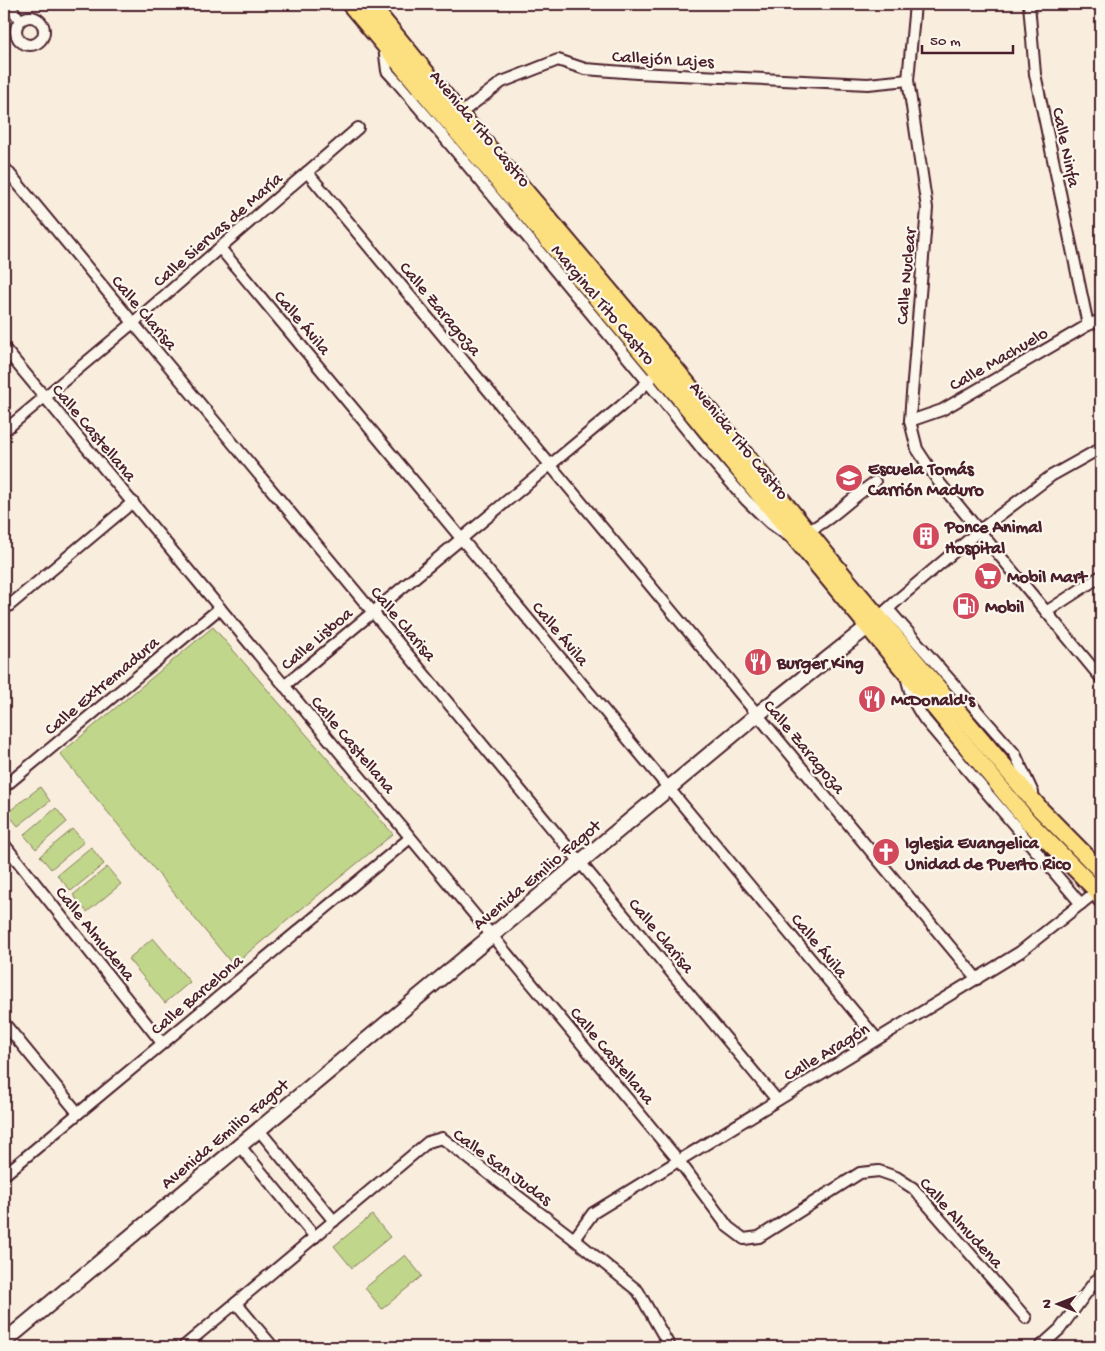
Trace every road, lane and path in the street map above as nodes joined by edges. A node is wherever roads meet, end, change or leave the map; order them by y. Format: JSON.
{"nodes":[{"id":1,"x":8,"y":4,"type":"edge"},
{"id":2,"x":350,"y":4,"type":"edge"},
{"id":3,"x":370,"y":4,"type":"edge"},
{"id":4,"x":915,"y":4,"type":"edge"},
{"id":5,"x":1029,"y":4,"type":"edge"},
{"id":6,"x":20,"y":20,"type":"dead end"},
{"id":7,"x":383,"y":44,"type":"junction"},
{"id":8,"x":908,"y":80,"type":"junction"},
{"id":9,"x":449,"y":122,"type":"junction"},
{"id":10,"x":358,"y":128,"type":"dead end"},
{"id":11,"x":4,"y":167,"type":"edge"},
{"id":12,"x":307,"y":172,"type":"junction"},
{"id":13,"x":220,"y":248,"type":"junction"},
{"id":14,"x":1101,"y":320,"type":"edge"},
{"id":15,"x":133,"y":323,"type":"junction"},
{"id":16,"x":1088,"y":324,"type":"junction"},
{"id":17,"x":4,"y":348,"type":"edge"},
{"id":18,"x":663,"y":354,"type":"junction"},
{"id":19,"x":652,"y":376,"type":"junction"},
{"id":20,"x":45,"y":397,"type":"junction"},
{"id":21,"x":910,"y":421,"type":"junction"},
{"id":22,"x":4,"y":431,"type":"edge"},
{"id":23,"x":1101,"y":448,"type":"edge"},
{"id":24,"x":550,"y":464,"type":"junction"},
{"id":25,"x":875,"y":482,"type":"dead end"},
{"id":26,"x":132,"y":502,"type":"junction"},
{"id":27,"x":980,"y":530,"type":"junction"},
{"id":28,"x":802,"y":536,"type":"junction"},
{"id":29,"x":461,"y":538,"type":"junction"},
{"id":30,"x":1101,"y":576,"type":"edge"},
{"id":31,"x":220,"y":608,"type":"junction"},
{"id":32,"x":4,"y":610,"type":"edge"},
{"id":33,"x":373,"y":612,"type":"junction"},
{"id":34,"x":1046,"y":612,"type":"junction"},
{"id":35,"x":878,"y":618,"type":"junction"},
{"id":36,"x":904,"y":670,"type":"junction"},
{"id":37,"x":1101,"y":678,"type":"edge"},
{"id":38,"x":284,"y":686,"type":"junction"},
{"id":39,"x":758,"y":714,"type":"junction"},
{"id":40,"x":4,"y":787,"type":"edge"},
{"id":41,"x":669,"y":788,"type":"junction"},
{"id":42,"x":410,"y":838,"type":"junction"},
{"id":43,"x":4,"y":844,"type":"edge"},
{"id":44,"x":580,"y":862,"type":"junction"},
{"id":45,"x":1099,"y":867,"type":"edge"},
{"id":46,"x":1100,"y":895,"type":"edge"},
{"id":47,"x":1081,"y":904,"type":"junction"},
{"id":48,"x":492,"y":936,"type":"junction"},
{"id":49,"x":977,"y":979,"type":"junction"},
{"id":50,"x":4,"y":1023,"type":"edge"},
{"id":51,"x":877,"y":1039,"type":"junction"},
{"id":52,"x":162,"y":1043,"type":"junction"},
{"id":53,"x":778,"y":1100,"type":"junction"},
{"id":54,"x":78,"y":1113,"type":"junction"},
{"id":55,"x":258,"y":1129,"type":"junction"},
{"id":56,"x":239,"y":1145,"type":"junction"},
{"id":57,"x":679,"y":1161,"type":"junction"},
{"id":58,"x":4,"y":1175,"type":"edge"},
{"id":59,"x":334,"y":1221,"type":"junction"},
{"id":60,"x":315,"y":1237,"type":"junction"},
{"id":61,"x":574,"y":1238,"type":"junction"},
{"id":62,"x":1101,"y":1277,"type":"edge"},
{"id":63,"x":236,"y":1303,"type":"junction"},
{"id":64,"x":1026,"y":1318,"type":"dead end"},
{"id":65,"x":4,"y":1342,"type":"edge"},
{"id":66,"x":183,"y":1347,"type":"edge"},
{"id":67,"x":272,"y":1347,"type":"edge"},
{"id":68,"x":670,"y":1347,"type":"edge"},
{"id":69,"x":1040,"y":1347,"type":"edge"}],
"edges":[{"from":1,"to":6,"type":"street"},
{"from":2,"to":7,"type":"main road","name":"Avenida Tito Castro"},
{"from":3,"to":9,"type":"main road","name":"Avenida Tito Castro"},
{"from":4,"to":8,"type":"street","name":"Calle Nuclear"},
{"from":5,"to":16,"type":"street","name":"Calle Ninfa"},
{"from":7,"to":9,"type":"main road","name":"Avenida Tito Castro"},
{"from":7,"to":9,"type":"street"},
{"from":8,"to":9,"type":"street","name":"Callejón Lajes"},
{"from":8,"to":21,"type":"street","name":"Calle Nuclear"},
{"from":9,"to":18,"type":"main road","name":"Avenida Tito Castro"},
{"from":9,"to":19,"type":"main road","name":"Avenida Tito Castro"},
{"from":10,"to":12,"type":"street","name":"Calle Siervas de María"},
{"from":11,"to":15,"type":"street","name":"Calle Clarisa"},
{"from":12,"to":13,"type":"street","name":"Calle Siervas de María"},
{"from":12,"to":24,"type":"street","name":"Calle Zaragoza"},
{"from":13,"to":15,"type":"street","name":"Calle Siervas de María"},
{"from":13,"to":29,"type":"street","name":"Calle Ávila"},
{"from":14,"to":16,"type":"street","name":"Calle Machuelo"},
{"from":15,"to":20,"type":"street","name":"Calle Siervas de María"},
{"from":15,"to":33,"type":"street","name":"Calle Clarisa"},
{"from":16,"to":21,"type":"street","name":"Calle Machuelo"},
{"from":17,"to":20,"type":"street","name":"Calle Castellana"},
{"from":18,"to":19,"type":"street"},
{"from":18,"to":28,"type":"main road","name":"Avenida Tito Castro"},
{"from":19,"to":24,"type":"street"},
{"from":19,"to":28,"type":"main road","name":"Avenida Tito Castro"},
{"from":19,"to":28,"type":"street","name":"Marginal Tito Castro"},
{"from":20,"to":22,"type":"street","name":"Calle Siervas de María"},
{"from":20,"to":26,"type":"street","name":"Calle Castellana"},
{"from":21,"to":27,"type":"street","name":"Calle Nuclear"},
{"from":23,"to":27,"type":"street","name":"Avenida Emilio Fagot"},
{"from":24,"to":29,"type":"street"},
{"from":24,"to":39,"type":"street","name":"Calle Zaragoza"},
{"from":25,"to":28,"type":"street"},
{"from":26,"to":31,"type":"street","name":"Calle Castellana"},
{"from":26,"to":32,"type":"street"},
{"from":27,"to":34,"type":"street","name":"Calle Nuclear"},
{"from":27,"to":35,"type":"street","name":"Avenida Emilio Fagot"},
{"from":28,"to":35,"type":"main road","name":"Avenida Tito Castro"},
{"from":29,"to":33,"type":"street","name":"Calle Lisboa"},
{"from":29,"to":41,"type":"street","name":"Calle Ávila"},
{"from":30,"to":34,"type":"street"},
{"from":31,"to":38,"type":"street","name":"Calle Castellana"},
{"from":31,"to":40,"type":"street","name":"Calle Extremadura"},
{"from":33,"to":38,"type":"street","name":"Calle Lisboa"},
{"from":33,"to":44,"type":"street","name":"Calle Clarisa"},
{"from":34,"to":37,"type":"street","name":"Calle Nuclear"},
{"from":35,"to":36,"type":"main road","name":"Avenida Tito Castro"},
{"from":35,"to":39,"type":"street","name":"Avenida Emilio Fagot"},
{"from":35,"to":45,"type":"main road","name":"Avenida Tito Castro"},
{"from":36,"to":46,"type":"main road","name":"Avenida Tito Castro"},
{"from":36,"to":47,"type":"street"},
{"from":38,"to":42,"type":"street","name":"Calle Castellana"},
{"from":39,"to":41,"type":"street","name":"Avenida Emilio Fagot"},
{"from":39,"to":49,"type":"street","name":"Calle Zaragoza"},
{"from":41,"to":44,"type":"street","name":"Avenida Emilio Fagot"},
{"from":41,"to":51,"type":"street","name":"Calle Ávila"},
{"from":42,"to":48,"type":"street","name":"Calle Castellana"},
{"from":42,"to":52,"type":"street","name":"Calle Barcelona"},
{"from":43,"to":52,"type":"street","name":"Calle Almudena"},
{"from":44,"to":48,"type":"street","name":"Avenida Emilio Fagot"},
{"from":44,"to":53,"type":"street","name":"Calle Clarisa"},
{"from":46,"to":47,"type":"street","name":"Calle Aragón"},
{"from":47,"to":49,"type":"street","name":"Calle Aragón"},
{"from":48,"to":55,"type":"street","name":"Avenida Emilio Fagot"},
{"from":48,"to":57,"type":"street","name":"Calle Castellana"},
{"from":49,"to":51,"type":"street","name":"Calle Aragón"},
{"from":50,"to":54,"type":"street"},
{"from":51,"to":53,"type":"street","name":"Calle Aragón"},
{"from":52,"to":54,"type":"street","name":"Calle Barcelona"},
{"from":53,"to":57,"type":"street","name":"Calle Aragón"},
{"from":54,"to":58,"type":"street","name":"Calle Barcelona"},
{"from":55,"to":56,"type":"street","name":"Avenida Emilio Fagot"},
{"from":55,"to":59,"type":"street"},
{"from":56,"to":60,"type":"street"},
{"from":56,"to":65,"type":"street","name":"Avenida Emilio Fagot"},
{"from":57,"to":61,"type":"street","name":"Calle Aragón"},
{"from":57,"to":64,"type":"street","name":"Calle Almudena"},
{"from":59,"to":60,"type":"street","name":"Calle San Judas"},
{"from":59,"to":61,"type":"street","name":"Calle San Judas"},
{"from":60,"to":63,"type":"street","name":"Calle San Judas"},
{"from":61,"to":68,"type":"street","name":"Calle San Judas"},
{"from":62,"to":69,"type":"street"},
{"from":63,"to":66,"type":"street","name":"Calle San Judas"},
{"from":63,"to":67,"type":"street"}]}
